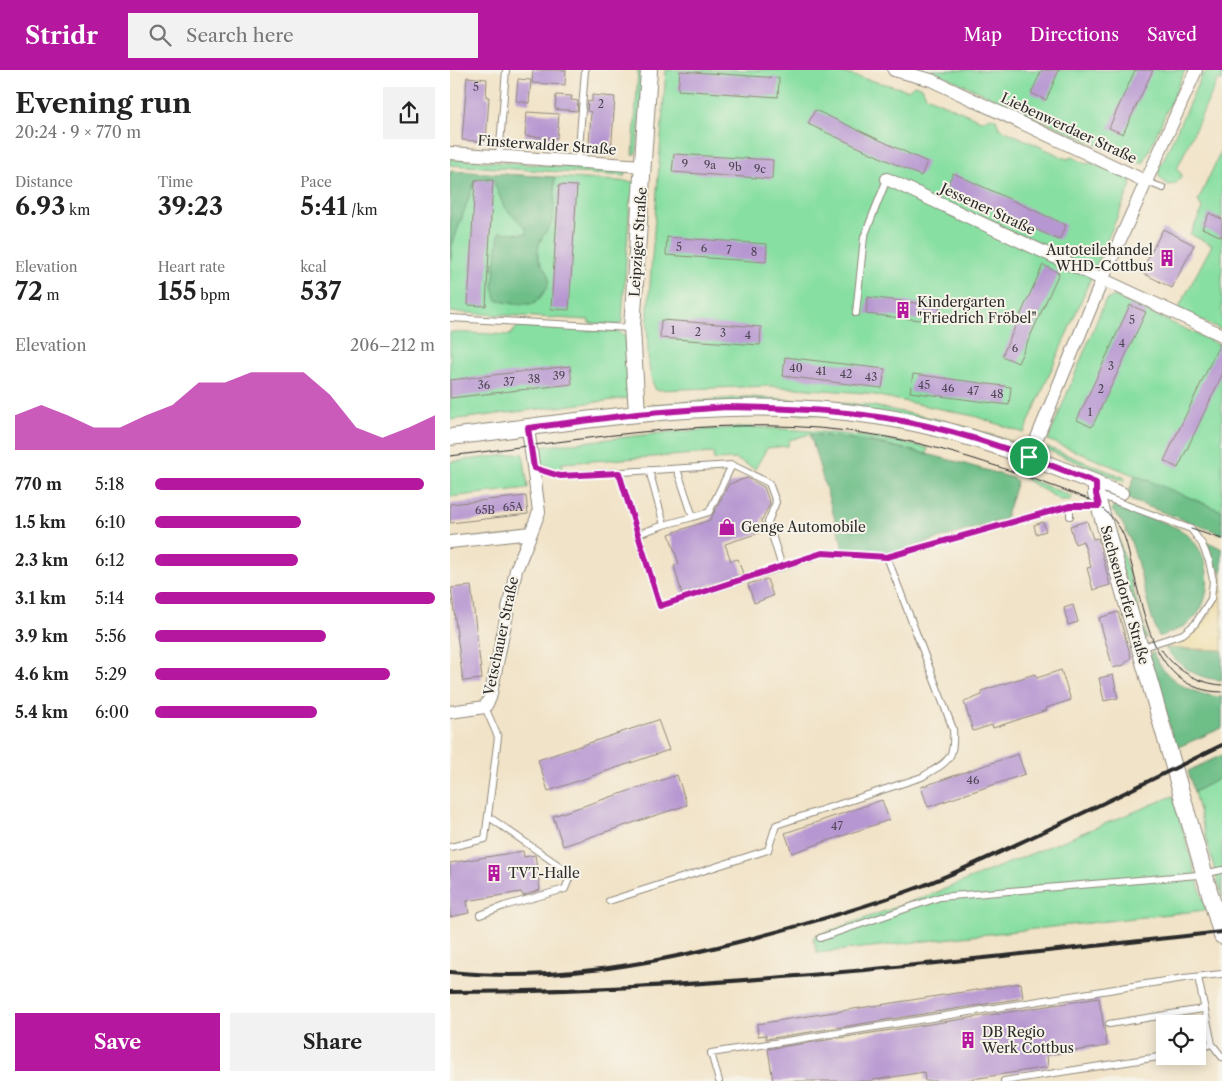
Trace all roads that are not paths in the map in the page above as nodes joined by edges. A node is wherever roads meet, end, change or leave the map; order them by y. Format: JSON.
{"nodes":[{"id":1,"x":506,"y":70,"type":"edge"},
{"id":2,"x":585,"y":70,"type":"edge"},
{"id":3,"x":649,"y":70,"type":"edge"},
{"id":4,"x":894,"y":70,"type":"edge"},
{"id":5,"x":1196,"y":70,"type":"edge"},
{"id":6,"x":450,"y":154,"type":"edge"},
{"id":7,"x":499,"y":157,"type":"junction"},
{"id":8,"x":578,"y":162,"type":"junction"},
{"id":9,"x":643,"y":166,"type":"junction"},
{"id":10,"x":887,"y":179,"type":"joint"},
{"id":11,"x":1147,"y":182,"type":"junction"},
{"id":12,"x":1163,"y":188,"type":"dead end"},
{"id":13,"x":1103,"y":278,"type":"junction"},
{"id":14,"x":856,"y":313,"type":"dead end"},
{"id":15,"x":450,"y":318,"type":"edge"},
{"id":16,"x":632,"y":328,"type":"junction"},
{"id":17,"x":1213,"y":334,"type":"edge"},
{"id":18,"x":637,"y":414,"type":"junction"},
{"id":19,"x":528,"y":428,"type":"junction"},
{"id":20,"x":450,"y":437,"type":"edge"},
{"id":21,"x":1029,"y":457,"type":"junction"},
{"id":22,"x":732,"y":465,"type":"junction"},
{"id":23,"x":534,"y":468,"type":"junction"},
{"id":24,"x":677,"y":469,"type":"junction"},
{"id":25,"x":649,"y":470,"type":"junction"},
{"id":26,"x":619,"y":473,"type":"junction"},
{"id":27,"x":1122,"y":493,"type":"dead end"},
{"id":28,"x":1097,"y":494,"type":"junction"},
{"id":29,"x":1070,"y":506,"type":"junction"},
{"id":30,"x":1070,"y":516,"type":"dead end"},
{"id":31,"x":693,"y":517,"type":"junction"},
{"id":32,"x":664,"y":525,"type":"junction"},
{"id":33,"x":531,"y":533,"type":"junction"},
{"id":34,"x":638,"y":534,"type":"junction"},
{"id":35,"x":450,"y":542,"type":"edge"},
{"id":36,"x":887,"y":557,"type":"junction"},
{"id":37,"x":782,"y":567,"type":"junction"},
{"id":38,"x":1140,"y":648,"type":"junction"},
{"id":39,"x":484,"y":707,"type":"junction"},
{"id":40,"x":450,"y":712,"type":"edge"},
{"id":41,"x":489,"y":817,"type":"junction"},
{"id":42,"x":450,"y":847,"type":"edge"},
{"id":43,"x":1222,"y":870,"type":"edge"},
{"id":44,"x":1205,"y":874,"type":"junction"},
{"id":45,"x":609,"y":901,"type":"dead end"},
{"id":46,"x":1218,"y":905,"type":"edge"},
{"id":47,"x":480,"y":916,"type":"dead end"},
{"id":48,"x":1222,"y":936,"type":"edge"},
{"id":49,"x":820,"y":938,"type":"dead end"},
{"id":50,"x":1222,"y":974,"type":"edge"},
{"id":51,"x":1198,"y":977,"type":"junction"},
{"id":52,"x":1203,"y":1009,"type":"junction"},
{"id":53,"x":1109,"y":1024,"type":"dead end"},
{"id":54,"x":1212,"y":1044,"type":"junction"},
{"id":55,"x":1206,"y":1046,"type":"edge"},
{"id":56,"x":1156,"y":1057,"type":"edge"},
{"id":57,"x":1222,"y":1057,"type":"edge"},
{"id":58,"x":718,"y":1081,"type":"edge"},
{"id":59,"x":1004,"y":1081,"type":"edge"}],
"edges":[{"from":1,"to":7,"type":"lane"},
{"from":2,"to":8,"type":"lane"},
{"from":3,"to":9,"type":"street","name":"Leipziger Straße"},
{"from":4,"to":11,"type":"street","name":"Liebenwerdaer Straße"},
{"from":5,"to":11,"type":"street"},
{"from":6,"to":7,"type":"street","name":"Finsterwalder Straße"},
{"from":7,"to":8,"type":"street","name":"Finsterwalder Straße"},
{"from":8,"to":9,"type":"street","name":"Finsterwalder Straße"},
{"from":9,"to":16,"type":"street","name":"Leipziger Straße"},
{"from":10,"to":13,"type":"street","name":"Jessener Straße"},
{"from":10,"to":14,"type":"lane"},
{"from":11,"to":12,"type":"lane"},
{"from":11,"to":13,"type":"street"},
{"from":13,"to":17,"type":"street","name":"Jessener Straße"},
{"from":13,"to":21,"type":"street"},
{"from":15,"to":16,"type":"lane"},
{"from":16,"to":18,"type":"street","name":"Leipziger Straße"},
{"from":18,"to":19,"type":"street"},
{"from":18,"to":21,"type":"street"},
{"from":19,"to":20,"type":"street"},
{"from":19,"to":23,"type":"street","name":"Vetschauer Straße"},
{"from":21,"to":28,"type":"street"},
{"from":22,"to":24,"type":"lane"},
{"from":22,"to":31,"type":"lane"},
{"from":22,"to":37,"type":"lane"},
{"from":23,"to":26,"type":"lane"},
{"from":23,"to":33,"type":"street","name":"Vetschauer Straße"},
{"from":24,"to":25,"type":"lane"},
{"from":24,"to":31,"type":"lane"},
{"from":25,"to":26,"type":"lane"},
{"from":25,"to":32,"type":"lane"},
{"from":26,"to":34,"type":"lane"},
{"from":27,"to":28,"type":"street"},
{"from":28,"to":29,"type":"lane"},
{"from":28,"to":38,"type":"street","name":"Sachsendorfer Straße"},
{"from":28,"to":38,"type":"lane"},
{"from":29,"to":30,"type":"lane"},
{"from":29,"to":36,"type":"lane"},
{"from":31,"to":32,"type":"lane"},
{"from":32,"to":34,"type":"lane"},
{"from":33,"to":35,"type":"street"},
{"from":33,"to":39,"type":"street","name":"Vetschauer Straße"},
{"from":34,"to":37,"type":"lane"},
{"from":36,"to":37,"type":"lane"},
{"from":36,"to":45,"type":"lane"},
{"from":38,"to":44,"type":"street","name":"Sachsendorfer Straße"},
{"from":39,"to":40,"type":"street","name":"Vetschauer Straße"},
{"from":39,"to":41,"type":"lane"},
{"from":41,"to":42,"type":"lane"},
{"from":41,"to":47,"type":"lane"},
{"from":43,"to":44,"type":"lane"},
{"from":44,"to":46,"type":"street","name":"Sachsendorfer Straße"},
{"from":44,"to":49,"type":"lane"},
{"from":46,"to":48,"type":"street","name":"Sachsendorfer Straße"},
{"from":50,"to":51,"type":"lane"},
{"from":51,"to":52,"type":"lane"},
{"from":51,"to":58,"type":"lane"},
{"from":52,"to":53,"type":"lane"},
{"from":52,"to":54,"type":"lane"},
{"from":54,"to":55,"type":"lane"},
{"from":54,"to":57,"type":"lane"},
{"from":56,"to":59,"type":"lane"}]}
